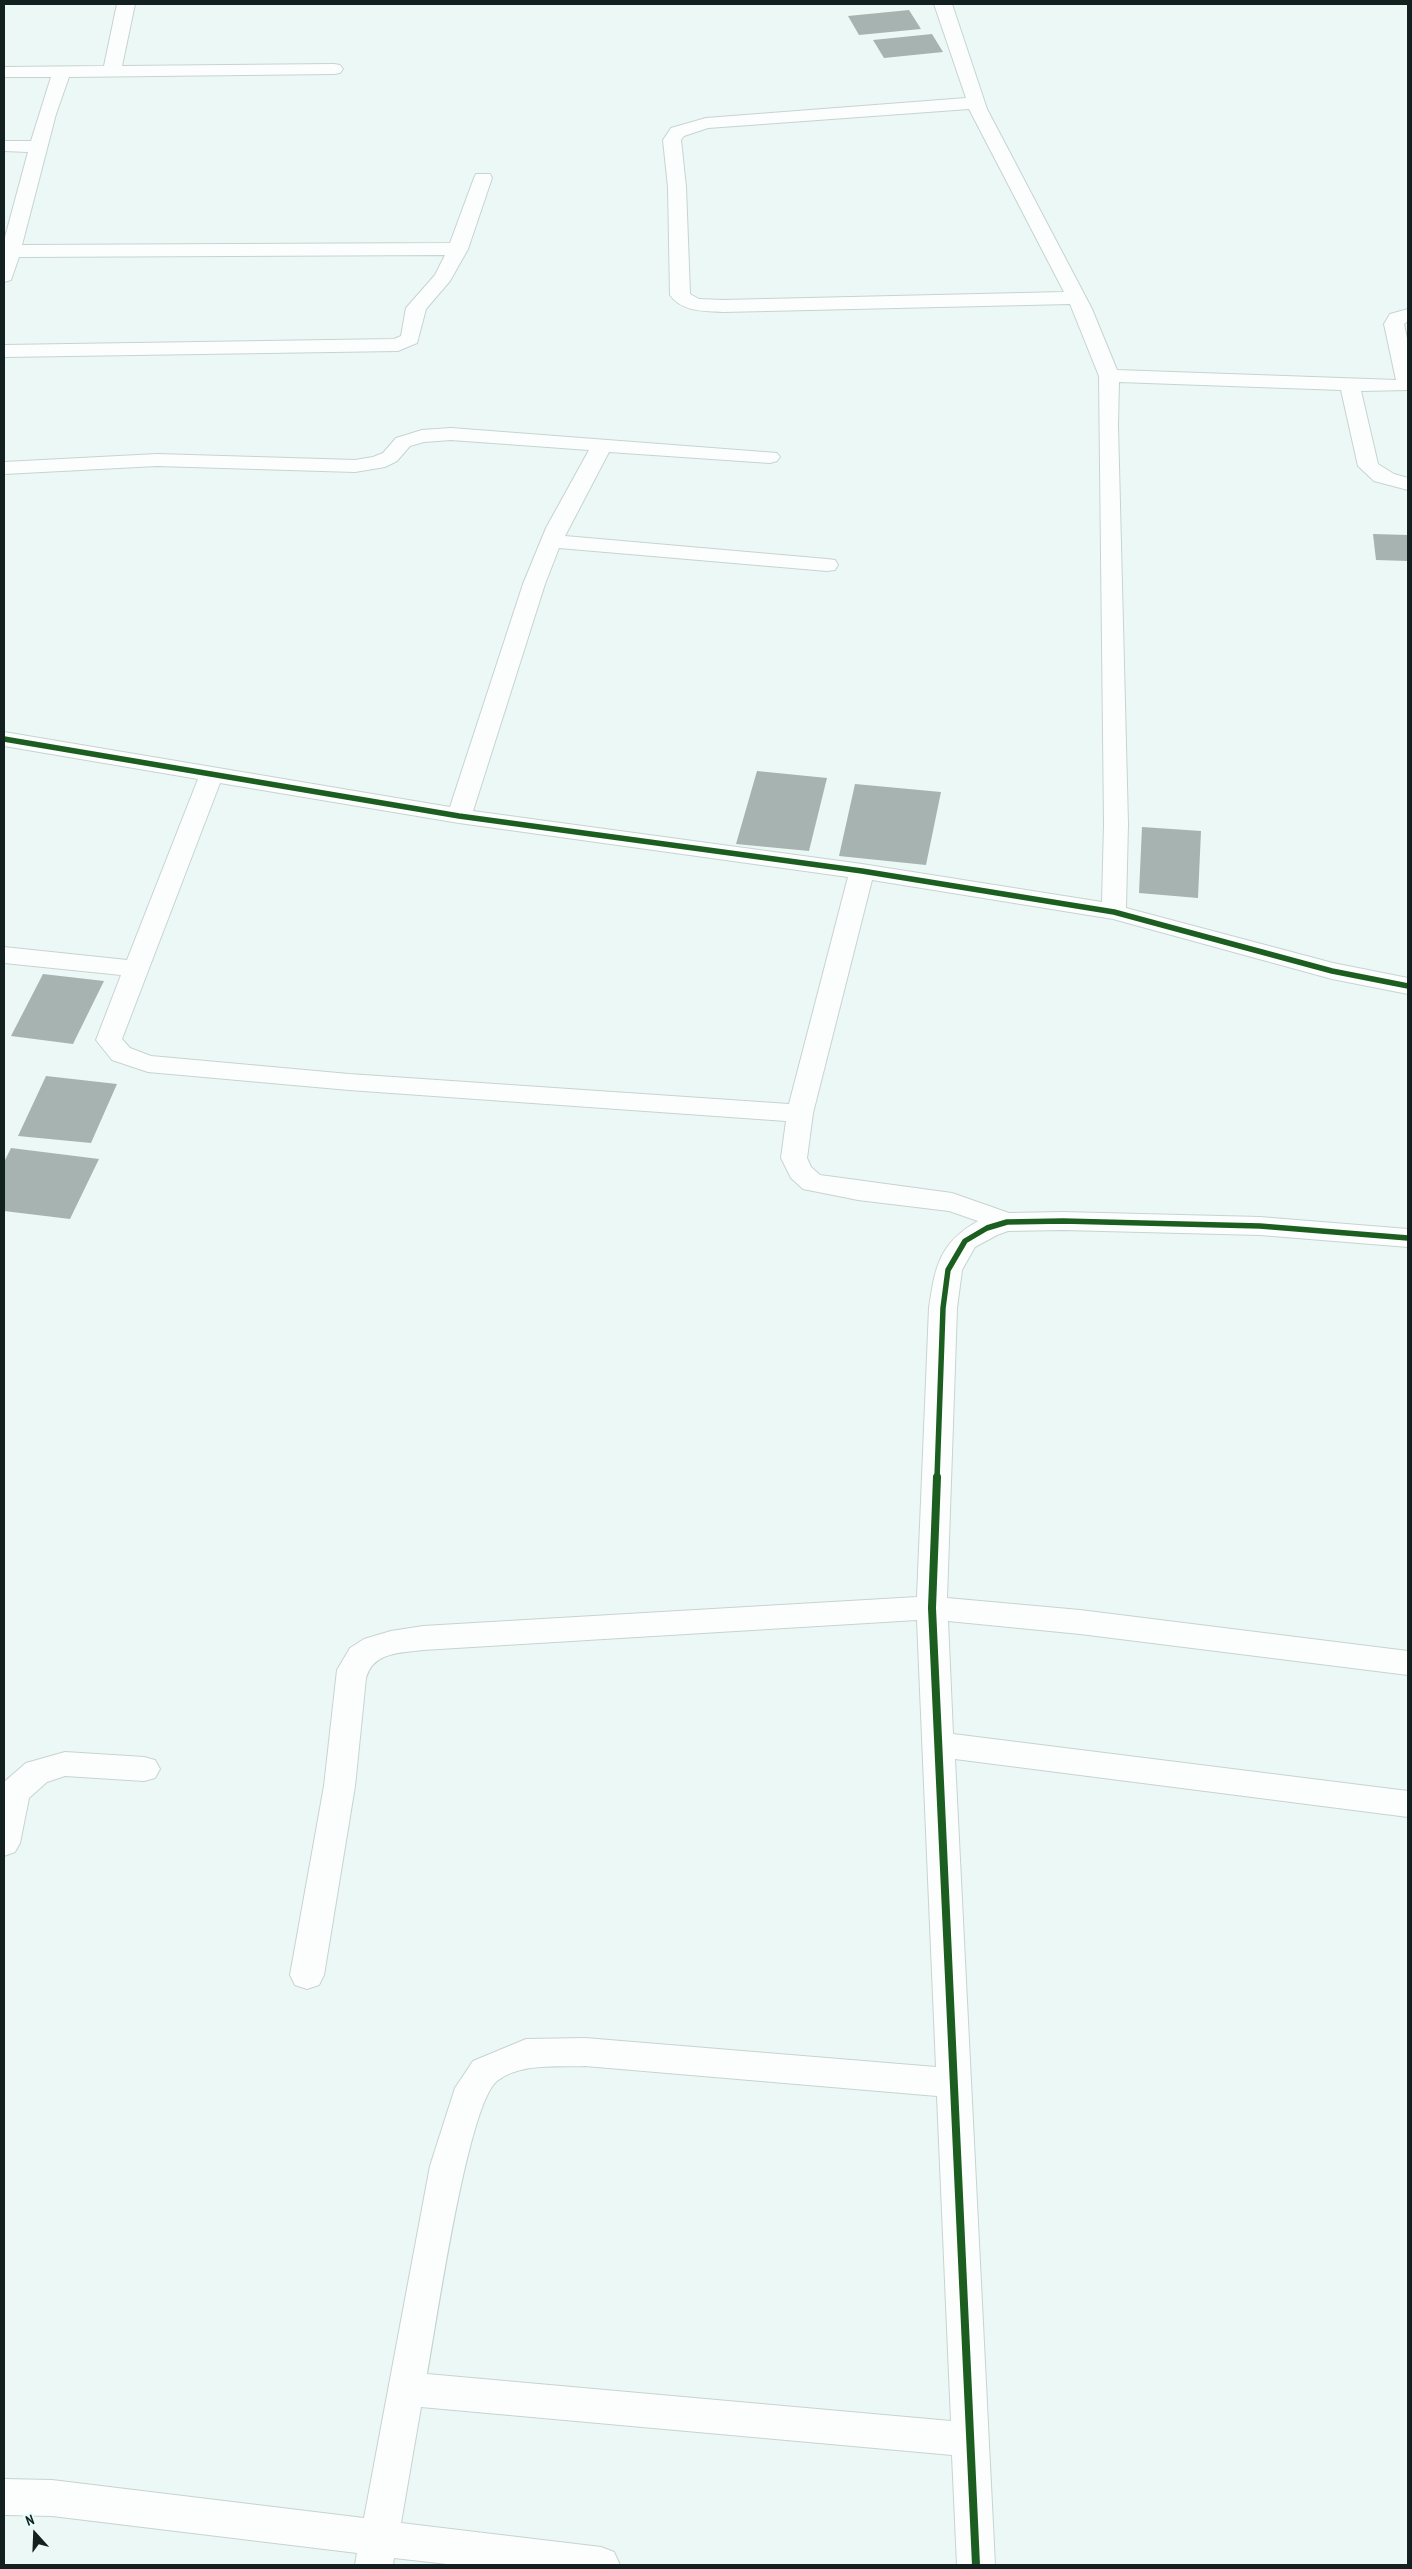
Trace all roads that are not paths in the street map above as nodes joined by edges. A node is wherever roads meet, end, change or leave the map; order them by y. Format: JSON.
{"nodes":[{"id":1,"x":126,"y":4,"type":"edge"},
{"id":2,"x":943,"y":4,"type":"edge"},
{"id":3,"x":334,"y":69,"type":"dead end"},
{"id":4,"x":112,"y":71,"type":"junction"},
{"id":5,"x":4,"y":72,"type":"edge"},
{"id":6,"x":62,"y":72,"type":"junction"},
{"id":7,"x":976,"y":103,"type":"junction"},
{"id":8,"x":4,"y":146,"type":"edge"},
{"id":9,"x":39,"y":146,"type":"junction"},
{"id":10,"x":484,"y":178,"type":"dead end"},
{"id":11,"x":10,"y":242,"type":"edge"},
{"id":12,"x":458,"y":249,"type":"junction"},
{"id":13,"x":4,"y":276,"type":"edge"},
{"id":14,"x":1076,"y":298,"type":"junction"},
{"id":15,"x":1408,"y":315,"type":"edge"},
{"id":16,"x":4,"y":351,"type":"edge"},
{"id":17,"x":1109,"y":376,"type":"junction"},
{"id":18,"x":1350,"y":386,"type":"junction"},
{"id":19,"x":602,"y":446,"type":"junction"},
{"id":20,"x":770,"y":457,"type":"dead end"},
{"id":21,"x":4,"y":468,"type":"edge"},
{"id":22,"x":1408,"y":484,"type":"edge"},
{"id":23,"x":551,"y":541,"type":"junction"},
{"id":24,"x":827,"y":565,"type":"dead end"},
{"id":25,"x":4,"y":741,"type":"edge"},
{"id":26,"x":211,"y":774,"type":"junction"},
{"id":27,"x":459,"y":816,"type":"junction"},
{"id":28,"x":862,"y":871,"type":"junction"},
{"id":29,"x":1114,"y":912,"type":"junction"},
{"id":30,"x":4,"y":955,"type":"edge"},
{"id":31,"x":137,"y":969,"type":"junction"},
{"id":32,"x":1408,"y":986,"type":"edge"},
{"id":33,"x":800,"y":1113,"type":"junction"},
{"id":34,"x":1007,"y":1222,"type":"junction"},
{"id":35,"x":1408,"y":1238,"type":"edge"},
{"id":36,"x":932,"y":1608,"type":"junction"},
{"id":37,"x":1408,"y":1663,"type":"edge"},
{"id":38,"x":939,"y":1745,"type":"junction"},
{"id":39,"x":144,"y":1769,"type":"dead end"},
{"id":40,"x":1408,"y":1804,"type":"edge"},
{"id":41,"x":4,"y":1843,"type":"edge"},
{"id":42,"x":307,"y":1975,"type":"dead end"},
{"id":43,"x":954,"y":2084,"type":"junction"},
{"id":44,"x":405,"y":2389,"type":"junction"},
{"id":45,"x":971,"y":2440,"type":"junction"},
{"id":46,"x":4,"y":2497,"type":"edge"},
{"id":47,"x":376,"y":2551,"type":"edge"},
{"id":48,"x":601,"y":2565,"type":"edge"},
{"id":49,"x":976,"y":2565,"type":"edge"}],
"edges":[{"from":1,"to":4,"type":"street"},
{"from":2,"to":7,"type":"street"},
{"from":3,"to":4,"type":"street"},
{"from":4,"to":6,"type":"street"},
{"from":5,"to":6,"type":"street"},
{"from":6,"to":9,"type":"street"},
{"from":7,"to":14,"type":"street"},
{"from":7,"to":14,"type":"street"},
{"from":8,"to":9,"type":"street"},
{"from":9,"to":11,"type":"street"},
{"from":10,"to":12,"type":"street"},
{"from":11,"to":12,"type":"street"},
{"from":11,"to":13,"type":"street"},
{"from":12,"to":16,"type":"street"},
{"from":14,"to":17,"type":"street"},
{"from":15,"to":18,"type":"street"},
{"from":17,"to":18,"type":"street"},
{"from":17,"to":29,"type":"street"},
{"from":18,"to":22,"type":"street"},
{"from":19,"to":20,"type":"street"},
{"from":19,"to":21,"type":"street"},
{"from":19,"to":23,"type":"street"},
{"from":23,"to":24,"type":"street"},
{"from":23,"to":27,"type":"street"},
{"from":25,"to":26,"type":"street"},
{"from":26,"to":27,"type":"street"},
{"from":26,"to":31,"type":"street"},
{"from":27,"to":28,"type":"street"},
{"from":28,"to":29,"type":"street"},
{"from":28,"to":33,"type":"street"},
{"from":29,"to":32,"type":"street"},
{"from":30,"to":31,"type":"street"},
{"from":31,"to":33,"type":"street"},
{"from":33,"to":34,"type":"street"},
{"from":34,"to":35,"type":"street"},
{"from":34,"to":36,"type":"street"},
{"from":36,"to":37,"type":"street"},
{"from":36,"to":38,"type":"street"},
{"from":36,"to":42,"type":"street"},
{"from":38,"to":40,"type":"street"},
{"from":38,"to":43,"type":"street"},
{"from":39,"to":41,"type":"street"},
{"from":43,"to":44,"type":"street"},
{"from":43,"to":45,"type":"street"},
{"from":44,"to":45,"type":"street"},
{"from":44,"to":47,"type":"street"},
{"from":45,"to":49,"type":"street"},
{"from":46,"to":47,"type":"street"},
{"from":47,"to":48,"type":"street"}]}
